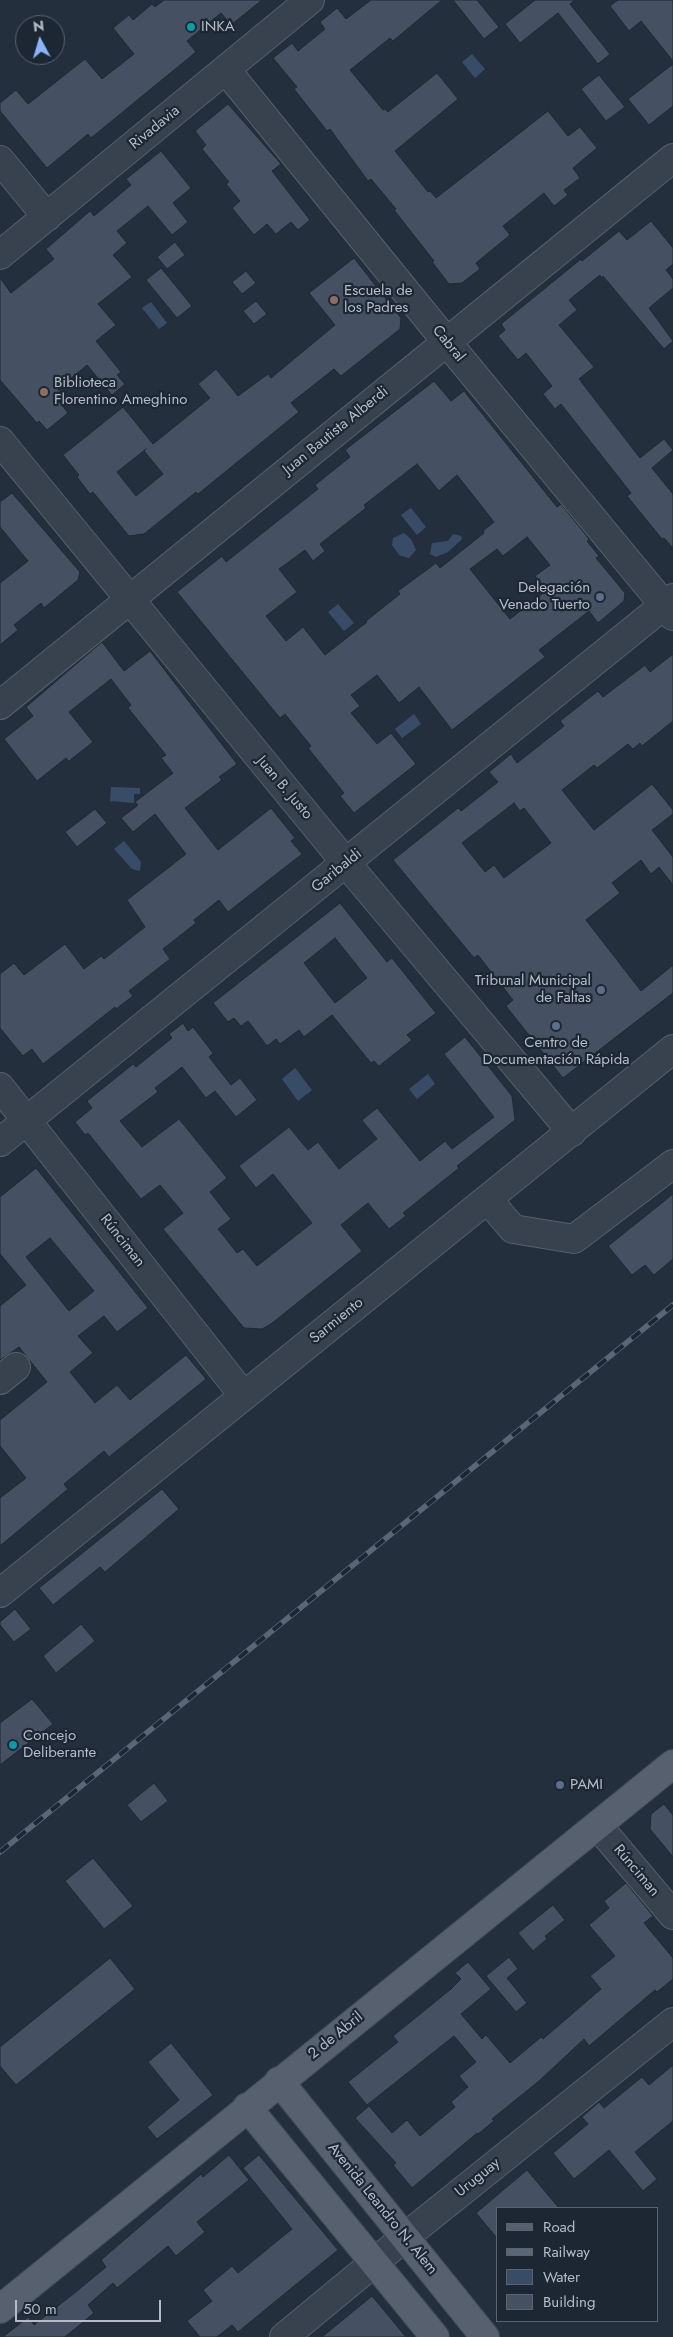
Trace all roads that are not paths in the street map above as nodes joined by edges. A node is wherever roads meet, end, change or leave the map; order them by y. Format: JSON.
{"nodes":[{"id":1,"x":306,"y":1,"type":"edge"},
{"id":2,"x":226,"y":70,"type":"junction"},
{"id":3,"x":673,"y":158,"type":"edge"},
{"id":4,"x":0,"y":160,"type":"edge"},
{"id":5,"x":46,"y":217,"type":"junction"},
{"id":6,"x":0,"y":255,"type":"edge"},
{"id":7,"x":446,"y":341,"type":"junction"},
{"id":8,"x":0,"y":441,"type":"edge"},
{"id":9,"x":130,"y":601,"type":"junction"},
{"id":10,"x":670,"y":607,"type":"edge"},
{"id":11,"x":0,"y":705,"type":"edge"},
{"id":12,"x":346,"y":863,"type":"junction"},
{"id":13,"x":671,"y":1055,"type":"edge"},
{"id":14,"x":0,"y":1087,"type":"edge"},
{"id":15,"x":27,"y":1120,"type":"junction"},
{"id":16,"x":572,"y":1132,"type":"junction"},
{"id":17,"x":0,"y":1142,"type":"edge"},
{"id":18,"x":673,"y":1164,"type":"edge"},
{"id":19,"x":488,"y":1200,"type":"junction"},
{"id":20,"x":244,"y":1396,"type":"junction"},
{"id":21,"x":0,"y":1593,"type":"edge"},
{"id":22,"x":673,"y":1764,"type":"edge"},
{"id":23,"x":598,"y":1826,"type":"junction"},
{"id":24,"x":673,"y":1915,"type":"edge"},
{"id":25,"x":673,"y":2022,"type":"edge"},
{"id":26,"x":279,"y":2082,"type":"junction"},
{"id":27,"x":247,"y":2107,"type":"junction"},
{"id":28,"x":405,"y":2237,"type":"junction"},
{"id":29,"x":374,"y":2262,"type":"junction"},
{"id":30,"x":0,"y":2309,"type":"edge"},
{"id":31,"x":284,"y":2337,"type":"edge"},
{"id":32,"x":435,"y":2337,"type":"edge"},
{"id":33,"x":485,"y":2337,"type":"edge"}],
"edges":[{"from":1,"to":2,"type":"street","name":"Rivadavia"},
{"from":2,"to":5,"type":"street","name":"Rivadavia"},
{"from":2,"to":7,"type":"street","name":"Cabral"},
{"from":3,"to":7,"type":"street","name":"Juan Bautista Alberdi"},
{"from":4,"to":5,"type":"street"},
{"from":5,"to":6,"type":"street","name":"Rivadavia"},
{"from":7,"to":9,"type":"street","name":"Juan Bautista Alberdi"},
{"from":7,"to":10,"type":"street","name":"Cabral"},
{"from":8,"to":9,"type":"street","name":"Juan B. Justo"},
{"from":9,"to":11,"type":"street","name":"Juan Bautista Alberdi"},
{"from":9,"to":12,"type":"street","name":"Juan B. Justo"},
{"from":10,"to":12,"type":"street","name":"Garibaldi"},
{"from":12,"to":15,"type":"street","name":"Garibaldi"},
{"from":12,"to":16,"type":"street","name":"Juan B. Justo"},
{"from":13,"to":16,"type":"street","name":"Sarmiento"},
{"from":14,"to":15,"type":"street","name":"Rúnciman"},
{"from":15,"to":17,"type":"street","name":"Garibaldi"},
{"from":15,"to":20,"type":"street","name":"Rúnciman"},
{"from":16,"to":19,"type":"street","name":"Sarmiento"},
{"from":18,"to":19,"type":"street"},
{"from":19,"to":20,"type":"street","name":"Sarmiento"},
{"from":20,"to":21,"type":"street","name":"Sarmiento"},
{"from":22,"to":23,"type":"main road","name":"2 de Abril"},
{"from":23,"to":24,"type":"street","name":"Rúnciman"},
{"from":23,"to":26,"type":"main road","name":"2 de Abril"},
{"from":25,"to":28,"type":"street","name":"Uruguay"},
{"from":26,"to":27,"type":"main road","name":"2 de Abril"},
{"from":26,"to":28,"type":"main road","name":"Avenida Leandro N. Alem"},
{"from":27,"to":29,"type":"main road"},
{"from":27,"to":30,"type":"main road","name":"2 de Abril"},
{"from":28,"to":29,"type":"street","name":"Uruguay"},
{"from":28,"to":33,"type":"main road","name":"Avenida Leandro N. Alem"},
{"from":29,"to":31,"type":"street","name":"Uruguay"},
{"from":29,"to":32,"type":"main road"}]}
